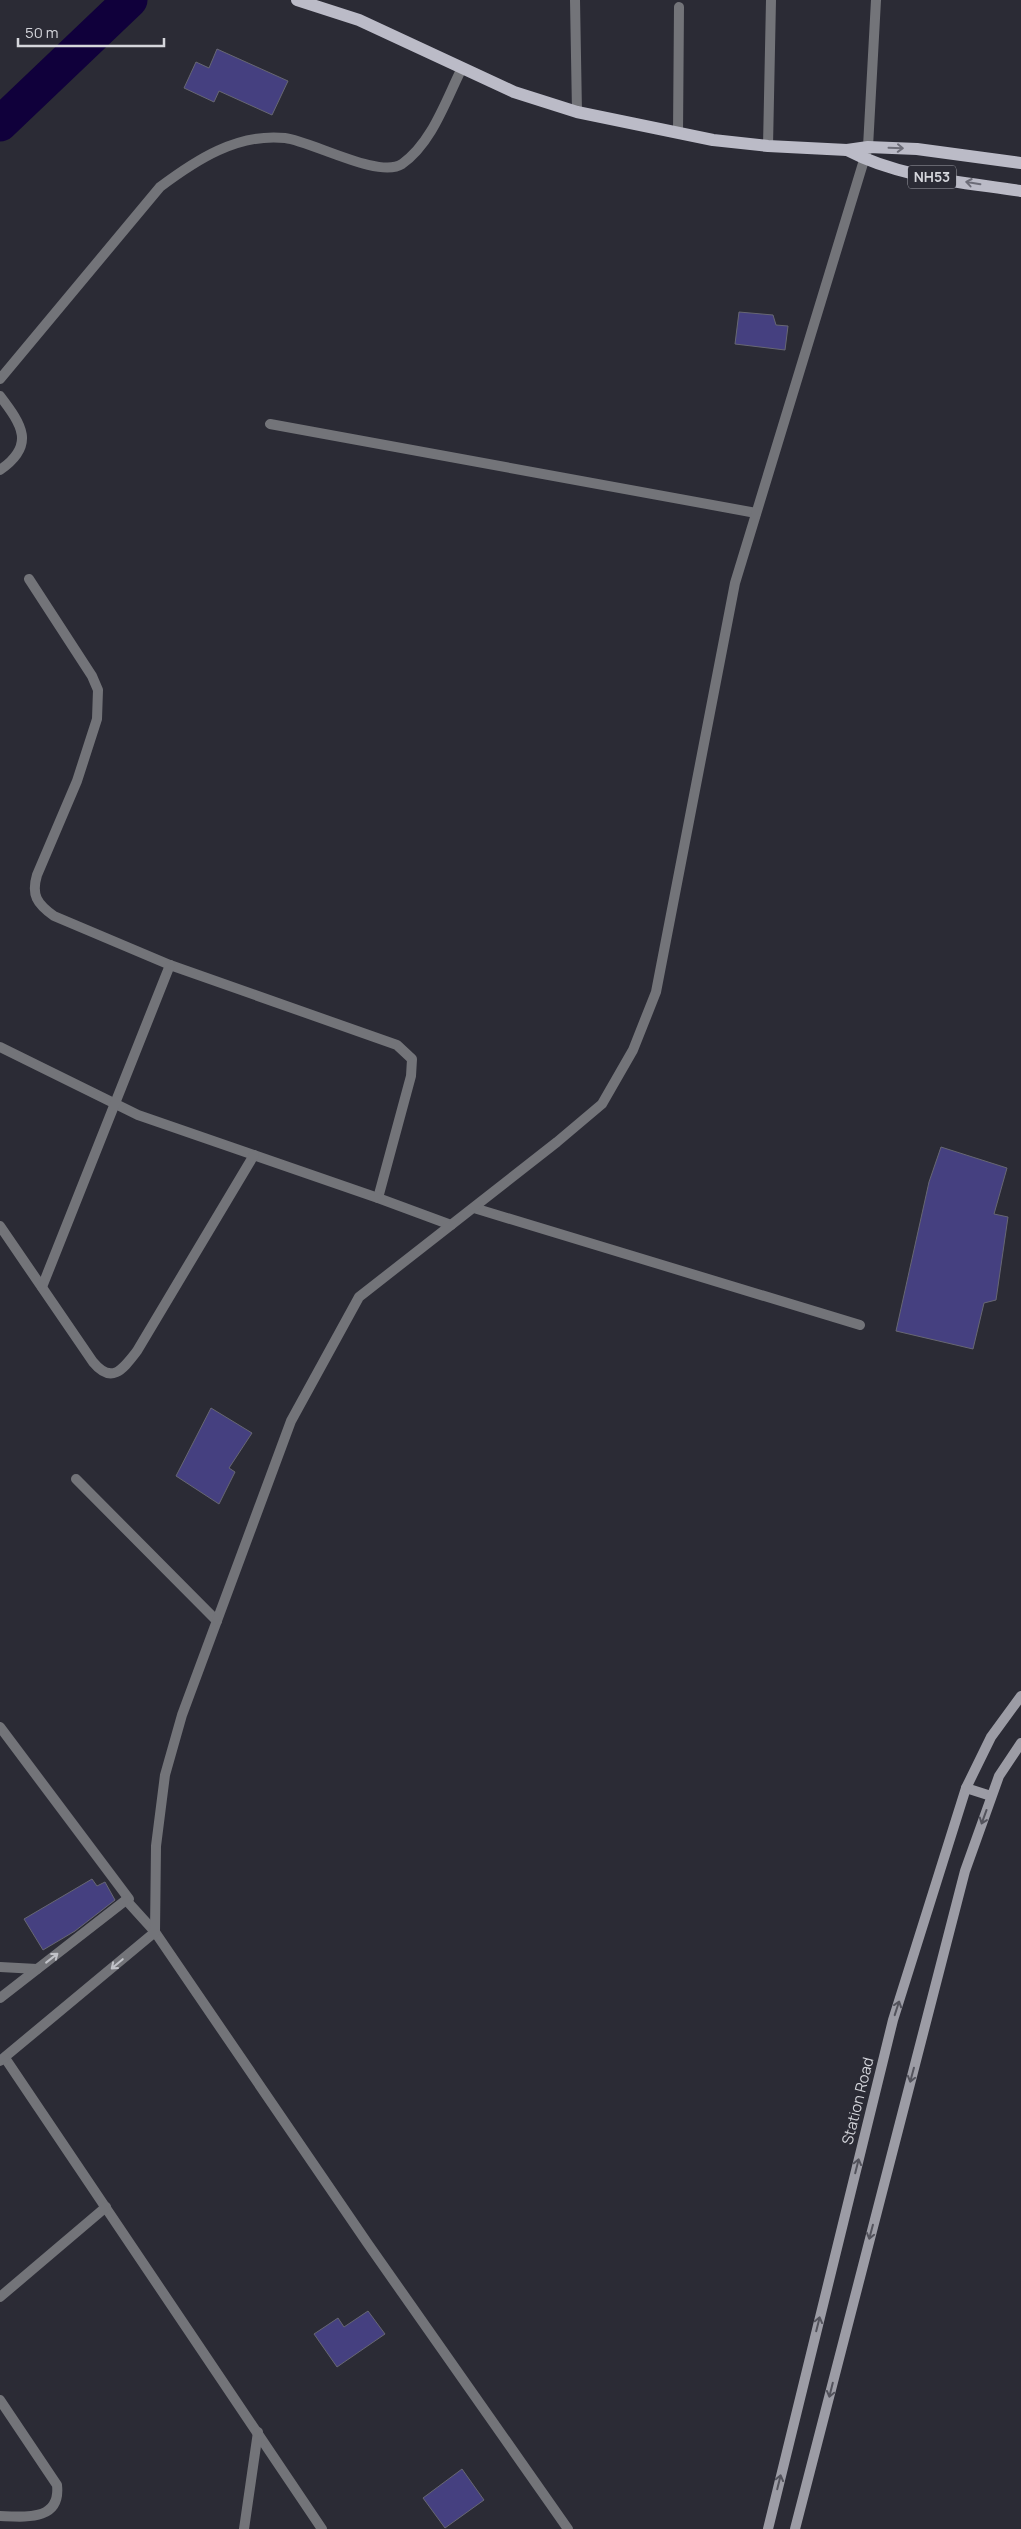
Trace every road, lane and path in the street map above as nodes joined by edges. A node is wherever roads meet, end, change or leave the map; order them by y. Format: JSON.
{"nodes":[{"id":1,"x":297,"y":0,"type":"edge"},
{"id":2,"x":575,"y":0,"type":"edge"},
{"id":3,"x":771,"y":0,"type":"edge"},
{"id":4,"x":876,"y":0,"type":"edge"},
{"id":5,"x":679,"y":8,"type":"dead end"},
{"id":6,"x":462,"y":68,"type":"junction"},
{"id":7,"x":578,"y":112,"type":"junction"},
{"id":8,"x":678,"y":133,"type":"junction"},
{"id":9,"x":768,"y":146,"type":"junction"},
{"id":10,"x":866,"y":153,"type":"junction"},
{"id":11,"x":1021,"y":162,"type":"edge"},
{"id":12,"x":1021,"y":191,"type":"edge"},
{"id":13,"x":0,"y":379,"type":"edge"},
{"id":14,"x":0,"y":396,"type":"edge"},
{"id":15,"x":270,"y":424,"type":"dead end"},
{"id":16,"x":0,"y":470,"type":"edge"},
{"id":17,"x":756,"y":513,"type":"junction"},
{"id":18,"x":29,"y":579,"type":"dead end"},
{"id":19,"x":170,"y":965,"type":"junction"},
{"id":20,"x":0,"y":1047,"type":"edge"},
{"id":21,"x":115,"y":1104,"type":"junction"},
{"id":22,"x":254,"y":1155,"type":"junction"},
{"id":23,"x":378,"y":1198,"type":"junction"},
{"id":24,"x":474,"y":1208,"type":"junction"},
{"id":25,"x":0,"y":1226,"type":"edge"},
{"id":26,"x":451,"y":1226,"type":"junction"},
{"id":27,"x":42,"y":1287,"type":"junction"},
{"id":28,"x":860,"y":1325,"type":"dead end"},
{"id":29,"x":76,"y":1479,"type":"dead end"},
{"id":30,"x":217,"y":1620,"type":"junction"},
{"id":31,"x":1021,"y":1696,"type":"edge"},
{"id":32,"x":0,"y":1727,"type":"edge"},
{"id":33,"x":1021,"y":1743,"type":"edge"},
{"id":34,"x":966,"y":1788,"type":"junction"},
{"id":35,"x":992,"y":1796,"type":"junction"},
{"id":36,"x":126,"y":1900,"type":"junction"},
{"id":37,"x":155,"y":1932,"type":"junction"},
{"id":38,"x":0,"y":1968,"type":"edge"},
{"id":39,"x":37,"y":1969,"type":"junction"},
{"id":40,"x":0,"y":1998,"type":"edge"},
{"id":41,"x":2,"y":2059,"type":"edge"},
{"id":42,"x":106,"y":2207,"type":"junction"},
{"id":43,"x":0,"y":2297,"type":"edge"},
{"id":44,"x":0,"y":2400,"type":"edge"},
{"id":45,"x":258,"y":2432,"type":"junction"},
{"id":46,"x":0,"y":2516,"type":"edge"},
{"id":47,"x":244,"y":2529,"type":"edge"},
{"id":48,"x":322,"y":2529,"type":"edge"},
{"id":49,"x":568,"y":2529,"type":"edge"},
{"id":50,"x":768,"y":2529,"type":"edge"},
{"id":51,"x":795,"y":2529,"type":"edge"}],
"edges":[{"from":1,"to":6,"type":"main road"},
{"from":2,"to":7,"type":"street"},
{"from":3,"to":9,"type":"street"},
{"from":4,"to":10,"type":"street"},
{"from":5,"to":8,"type":"street"},
{"from":6,"to":7,"type":"main road"},
{"from":6,"to":13,"type":"street"},
{"from":7,"to":8,"type":"main road"},
{"from":8,"to":9,"type":"main road"},
{"from":9,"to":10,"type":"main road","number":"NH53"},
{"from":10,"to":11,"type":"main road","number":"NH53","one_way":true},
{"from":12,"to":10,"type":"main road","number":"NH53","one_way":true},
{"from":10,"to":17,"type":"street"},
{"from":14,"to":16,"type":"street"},
{"from":15,"to":17,"type":"street"},
{"from":17,"to":24,"type":"street"},
{"from":18,"to":19,"type":"street"},
{"from":19,"to":21,"type":"street"},
{"from":19,"to":23,"type":"street"},
{"from":20,"to":21,"type":"street"},
{"from":21,"to":22,"type":"street"},
{"from":21,"to":27,"type":"street"},
{"from":22,"to":23,"type":"street"},
{"from":22,"to":27,"type":"street"},
{"from":23,"to":26,"type":"street"},
{"from":24,"to":26,"type":"street"},
{"from":24,"to":28,"type":"street"},
{"from":25,"to":27,"type":"street"},
{"from":26,"to":30,"type":"street"},
{"from":29,"to":30,"type":"street"},
{"from":30,"to":37,"type":"street"},
{"from":31,"to":34,"type":"main road","name":"Station Road"},
{"from":32,"to":36,"type":"street"},
{"from":33,"to":35,"type":"main road"},
{"from":34,"to":35,"type":"main road"},
{"from":50,"to":34,"type":"main road","name":"Station Road","one_way":true},
{"from":35,"to":51,"type":"main road","one_way":true},
{"from":36,"to":37,"type":"street"},
{"from":39,"to":36,"type":"street","one_way":true},
{"from":37,"to":41,"type":"street","one_way":true},
{"from":37,"to":49,"type":"street"},
{"from":38,"to":39,"type":"street"},
{"from":39,"to":40,"type":"street"},
{"from":41,"to":42,"type":"street"},
{"from":42,"to":43,"type":"street"},
{"from":42,"to":45,"type":"street"},
{"from":44,"to":46,"type":"street"},
{"from":45,"to":47,"type":"street"},
{"from":45,"to":48,"type":"street"}]}
